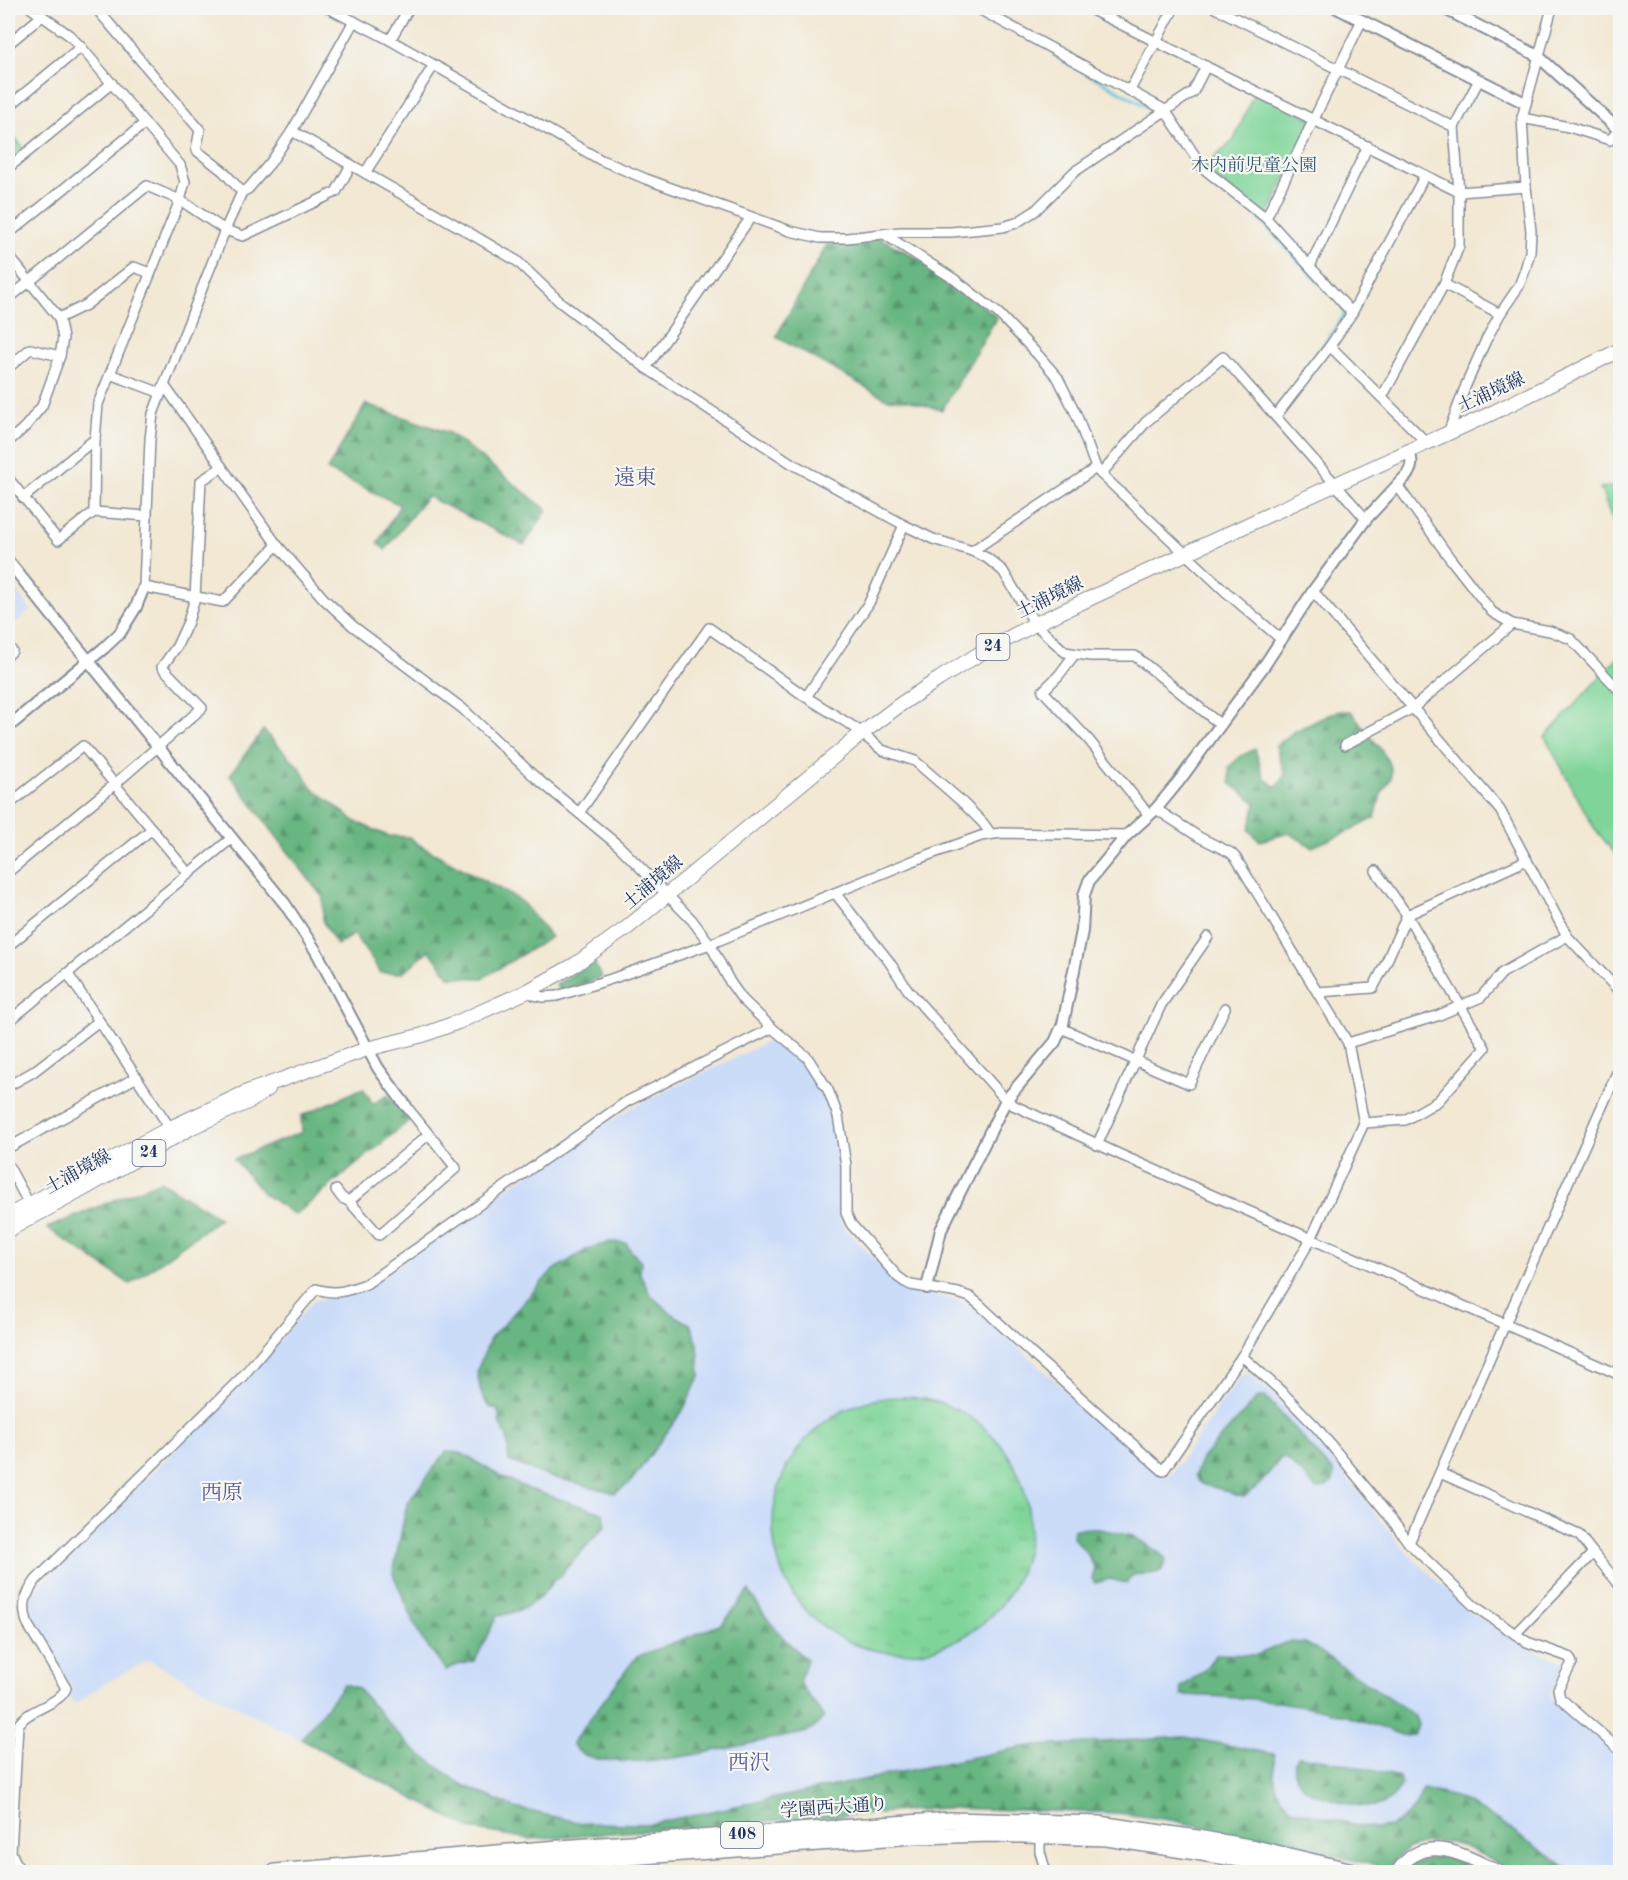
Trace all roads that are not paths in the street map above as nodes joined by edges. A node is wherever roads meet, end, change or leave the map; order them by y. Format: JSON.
{"nodes":[{"id":1,"x":31,"y":8,"type":"edge"},
{"id":2,"x":96,"y":8,"type":"edge"},
{"id":3,"x":328,"y":8,"type":"edge"},
{"id":4,"x":409,"y":8,"type":"edge"},
{"id":5,"x":977,"y":8,"type":"edge"},
{"id":6,"x":1088,"y":8,"type":"edge"},
{"id":7,"x":1174,"y":8,"type":"edge"},
{"id":8,"x":1215,"y":8,"type":"edge"},
{"id":9,"x":1337,"y":8,"type":"edge"},
{"id":10,"x":1443,"y":8,"type":"edge"},
{"id":11,"x":1552,"y":8,"type":"edge"},
{"id":12,"x":42,"y":16,"type":"junction"},
{"id":13,"x":1362,"y":20,"type":"junction"},
{"id":14,"x":354,"y":21,"type":"junction"},
{"id":15,"x":390,"y":40,"type":"junction"},
{"id":16,"x":1156,"y":41,"type":"junction"},
{"id":17,"x":8,"y":44,"type":"edge"},
{"id":18,"x":81,"y":47,"type":"junction"},
{"id":19,"x":1538,"y":56,"type":"junction"},
{"id":20,"x":434,"y":65,"type":"junction"},
{"id":21,"x":1206,"y":66,"type":"junction"},
{"id":22,"x":1337,"y":70,"type":"junction"},
{"id":23,"x":1479,"y":80,"type":"junction"},
{"id":24,"x":111,"y":83,"type":"junction"},
{"id":25,"x":1130,"y":90,"type":"junction"},
{"id":26,"x":1525,"y":103,"type":"junction"},
{"id":27,"x":8,"y":107,"type":"edge"},
{"id":28,"x":1165,"y":110,"type":"junction"},
{"id":29,"x":1522,"y":118,"type":"junction"},
{"id":30,"x":1314,"y":120,"type":"junction"},
{"id":31,"x":145,"y":123,"type":"junction"},
{"id":32,"x":1454,"y":127,"type":"junction"},
{"id":33,"x":292,"y":131,"type":"junction"},
{"id":34,"x":1620,"y":131,"type":"edge"},
{"id":35,"x":1368,"y":146,"type":"junction"},
{"id":36,"x":351,"y":165,"type":"junction"},
{"id":37,"x":8,"y":168,"type":"edge"},
{"id":38,"x":365,"y":173,"type":"junction"},
{"id":39,"x":1425,"y":175,"type":"junction"},
{"id":40,"x":1526,"y":187,"type":"junction"},
{"id":41,"x":242,"y":192,"type":"junction"},
{"id":42,"x":1460,"y":192,"type":"junction"},
{"id":43,"x":180,"y":200,"type":"junction"},
{"id":44,"x":751,"y":217,"type":"junction"},
{"id":45,"x":1266,"y":218,"type":"junction"},
{"id":46,"x":225,"y":230,"type":"junction"},
{"id":47,"x":8,"y":234,"type":"edge"},
{"id":48,"x":884,"y":234,"type":"junction"},
{"id":49,"x":8,"y":255,"type":"edge"},
{"id":50,"x":1310,"y":266,"type":"junction"},
{"id":51,"x":150,"y":273,"type":"junction"},
{"id":52,"x":29,"y":282,"type":"junction"},
{"id":53,"x":1444,"y":284,"type":"junction"},
{"id":54,"x":8,"y":299,"type":"edge"},
{"id":55,"x":1352,"y":313,"type":"junction"},
{"id":56,"x":1500,"y":314,"type":"junction"},
{"id":57,"x":59,"y":318,"type":"junction"},
{"id":58,"x":1330,"y":346,"type":"junction"},
{"id":59,"x":1620,"y":350,"type":"edge"},
{"id":60,"x":60,"y":356,"type":"junction"},
{"id":61,"x":8,"y":368,"type":"edge"},
{"id":62,"x":646,"y":368,"type":"junction"},
{"id":63,"x":110,"y":374,"type":"junction"},
{"id":64,"x":163,"y":389,"type":"junction"},
{"id":65,"x":1382,"y":397,"type":"junction"},
{"id":66,"x":1278,"y":413,"type":"junction"},
{"id":67,"x":1448,"y":433,"type":"junction"},
{"id":68,"x":95,"y":439,"type":"junction"},
{"id":69,"x":8,"y":442,"type":"edge"},
{"id":70,"x":1427,"y":443,"type":"junction"},
{"id":71,"x":1409,"y":450,"type":"junction"},
{"id":72,"x":222,"y":467,"type":"junction"},
{"id":73,"x":1099,"y":471,"type":"junction"},
{"id":74,"x":8,"y":478,"type":"edge"},
{"id":75,"x":1335,"y":485,"type":"junction"},
{"id":76,"x":1397,"y":485,"type":"junction"},
{"id":77,"x":23,"y":498,"type":"junction"},
{"id":78,"x":94,"y":512,"type":"junction"},
{"id":79,"x":147,"y":516,"type":"junction"},
{"id":80,"x":1366,"y":519,"type":"junction"},
{"id":81,"x":904,"y":525,"type":"junction"},
{"id":82,"x":277,"y":545,"type":"junction"},
{"id":83,"x":972,"y":551,"type":"junction"},
{"id":84,"x":1186,"y":554,"type":"junction"},
{"id":85,"x":8,"y":561,"type":"edge"},
{"id":86,"x":144,"y":587,"type":"junction"},
{"id":87,"x":1313,"y":591,"type":"junction"},
{"id":88,"x":195,"y":598,"type":"junction"},
{"id":89,"x":1035,"y":624,"type":"junction"},
{"id":90,"x":1512,"y":624,"type":"junction"},
{"id":91,"x":1282,"y":640,"type":"junction"},
{"id":92,"x":8,"y":646,"type":"edge"},
{"id":93,"x":8,"y":655,"type":"edge"},
{"id":94,"x":1074,"y":655,"type":"junction"},
{"id":95,"x":88,"y":661,"type":"junction"},
{"id":96,"x":1620,"y":691,"type":"edge"},
{"id":97,"x":806,"y":697,"type":"junction"},
{"id":98,"x":1413,"y":708,"type":"junction"},
{"id":99,"x":1221,"y":725,"type":"junction"},
{"id":100,"x":8,"y":727,"type":"edge"},
{"id":101,"x":861,"y":734,"type":"junction"},
{"id":102,"x":1345,"y":745,"type":"dead end"},
{"id":103,"x":158,"y":747,"type":"junction"},
{"id":104,"x":115,"y":784,"type":"junction"},
{"id":105,"x":8,"y":805,"type":"edge"},
{"id":106,"x":1152,"y":812,"type":"junction"},
{"id":107,"x":579,"y":813,"type":"junction"},
{"id":108,"x":152,"y":829,"type":"junction"},
{"id":109,"x":991,"y":834,"type":"junction"},
{"id":110,"x":1126,"y":835,"type":"junction"},
{"id":111,"x":232,"y":838,"type":"junction"},
{"id":112,"x":1527,"y":860,"type":"junction"},
{"id":113,"x":1376,"y":871,"type":"dead end"},
{"id":114,"x":8,"y":872,"type":"edge"},
{"id":115,"x":189,"y":874,"type":"junction"},
{"id":116,"x":668,"y":894,"type":"junction"},
{"id":117,"x":835,"y":894,"type":"junction"},
{"id":118,"x":1407,"y":915,"type":"junction"},
{"id":119,"x":1567,"y":936,"type":"junction"},
{"id":120,"x":1208,"y":937,"type":"dead end"},
{"id":121,"x":710,"y":944,"type":"junction"},
{"id":122,"x":8,"y":946,"type":"edge"},
{"id":123,"x":68,"y":974,"type":"junction"},
{"id":124,"x":528,"y":991,"type":"junction"},
{"id":125,"x":1318,"y":992,"type":"junction"},
{"id":126,"x":1620,"y":992,"type":"edge"},
{"id":127,"x":1461,"y":1006,"type":"junction"},
{"id":128,"x":1225,"y":1008,"type":"dead end"},
{"id":129,"x":99,"y":1021,"type":"junction"},
{"id":130,"x":8,"y":1022,"type":"edge"},
{"id":131,"x":772,"y":1028,"type":"junction"},
{"id":132,"x":1061,"y":1028,"type":"junction"},
{"id":133,"x":1348,"y":1042,"type":"junction"},
{"id":134,"x":367,"y":1049,"type":"junction"},
{"id":135,"x":1136,"y":1061,"type":"junction"},
{"id":136,"x":1620,"y":1066,"type":"edge"},
{"id":137,"x":291,"y":1076,"type":"junction"},
{"id":138,"x":137,"y":1077,"type":"junction"},
{"id":139,"x":8,"y":1086,"type":"edge"},
{"id":140,"x":1006,"y":1100,"type":"junction"},
{"id":141,"x":406,"y":1106,"type":"joint"},
{"id":142,"x":1364,"y":1123,"type":"junction"},
{"id":143,"x":170,"y":1128,"type":"junction"},
{"id":144,"x":429,"y":1135,"type":"junction"},
{"id":145,"x":1097,"y":1145,"type":"junction"},
{"id":146,"x":8,"y":1148,"type":"edge"},
{"id":147,"x":8,"y":1165,"type":"edge"},
{"id":148,"x":336,"y":1190,"type":"dead end"},
{"id":149,"x":349,"y":1202,"type":"junction"},
{"id":150,"x":29,"y":1204,"type":"junction"},
{"id":151,"x":8,"y":1216,"type":"edge"},
{"id":152,"x":8,"y":1230,"type":"edge"},
{"id":153,"x":1311,"y":1239,"type":"junction"},
{"id":154,"x":927,"y":1288,"type":"junction"},
{"id":155,"x":1504,"y":1324,"type":"junction"},
{"id":156,"x":1242,"y":1356,"type":"junction"},
{"id":157,"x":1620,"y":1375,"type":"edge"},
{"id":158,"x":1440,"y":1473,"type":"junction"},
{"id":159,"x":1409,"y":1543,"type":"junction"},
{"id":160,"x":1593,"y":1553,"type":"junction"},
{"id":161,"x":1620,"y":1583,"type":"edge"},
{"id":162,"x":1515,"y":1634,"type":"junction"},
{"id":163,"x":1620,"y":1750,"type":"edge"},
{"id":164,"x":1040,"y":1828,"type":"junction"},
{"id":165,"x":535,"y":1862,"type":"edge"},
{"id":166,"x":439,"y":1869,"type":"edge"},
{"id":167,"x":20,"y":1872,"type":"edge"},
{"id":168,"x":275,"y":1872,"type":"edge"},
{"id":169,"x":1046,"y":1872,"type":"edge"},
{"id":170,"x":1303,"y":1872,"type":"edge"},
{"id":171,"x":1357,"y":1872,"type":"edge"},
{"id":172,"x":1397,"y":1872,"type":"edge"},
{"id":173,"x":1498,"y":1872,"type":"edge"}],
"edges":[{"from":1,"to":12,"type":"street"},
{"from":2,"to":41,"type":"street"},
{"from":3,"to":14,"type":"street"},
{"from":4,"to":15,"type":"street"},
{"from":5,"to":25,"type":"street"},
{"from":6,"to":16,"type":"street"},
{"from":7,"to":16,"type":"street"},
{"from":8,"to":22,"type":"street"},
{"from":9,"to":13,"type":"street"},
{"from":10,"to":19,"type":"street"},
{"from":11,"to":19,"type":"street"},
{"from":12,"to":17,"type":"street"},
{"from":12,"to":18,"type":"street"},
{"from":13,"to":22,"type":"street"},
{"from":13,"to":23,"type":"street"},
{"from":14,"to":15,"type":"street"},
{"from":14,"to":33,"type":"street"},
{"from":15,"to":20,"type":"street"},
{"from":16,"to":21,"type":"street"},
{"from":16,"to":25,"type":"street"},
{"from":18,"to":24,"type":"street"},
{"from":18,"to":27,"type":"street"},
{"from":19,"to":26,"type":"street"},
{"from":19,"to":34,"type":"street"},
{"from":20,"to":38,"type":"street"},
{"from":20,"to":44,"type":"street"},
{"from":21,"to":28,"type":"street"},
{"from":21,"to":30,"type":"street"},
{"from":22,"to":30,"type":"street"},
{"from":22,"to":32,"type":"street"},
{"from":23,"to":26,"type":"street"},
{"from":23,"to":32,"type":"street"},
{"from":24,"to":31,"type":"street"},
{"from":24,"to":37,"type":"street"},
{"from":25,"to":28,"type":"street"},
{"from":26,"to":29,"type":"street"},
{"from":28,"to":45,"type":"street"},
{"from":28,"to":48,"type":"street"},
{"from":29,"to":34,"type":"street"},
{"from":29,"to":40,"type":"street"},
{"from":30,"to":35,"type":"street"},
{"from":30,"to":45,"type":"street"},
{"from":31,"to":43,"type":"street"},
{"from":31,"to":47,"type":"street"},
{"from":32,"to":42,"type":"street"},
{"from":33,"to":36,"type":"street"},
{"from":33,"to":41,"type":"street"},
{"from":35,"to":39,"type":"street"},
{"from":35,"to":50,"type":"street"},
{"from":36,"to":38,"type":"street"},
{"from":36,"to":46,"type":"street"},
{"from":38,"to":62,"type":"street"},
{"from":39,"to":42,"type":"street"},
{"from":39,"to":55,"type":"street"},
{"from":40,"to":42,"type":"street"},
{"from":40,"to":56,"type":"street"},
{"from":41,"to":46,"type":"street"},
{"from":42,"to":53,"type":"street"},
{"from":43,"to":46,"type":"street"},
{"from":43,"to":51,"type":"street"},
{"from":43,"to":52,"type":"street"},
{"from":44,"to":48,"type":"street"},
{"from":44,"to":62,"type":"street"},
{"from":45,"to":50,"type":"street"},
{"from":46,"to":64,"type":"street"},
{"from":48,"to":73,"type":"street"},
{"from":49,"to":52,"type":"street"},
{"from":50,"to":55,"type":"street"},
{"from":51,"to":57,"type":"street"},
{"from":51,"to":63,"type":"street"},
{"from":52,"to":54,"type":"street"},
{"from":52,"to":57,"type":"street"},
{"from":53,"to":56,"type":"street"},
{"from":53,"to":65,"type":"street"},
{"from":55,"to":58,"type":"street"},
{"from":56,"to":67,"type":"street"},
{"from":57,"to":60,"type":"street"},
{"from":58,"to":65,"type":"street"},
{"from":58,"to":66,"type":"street"},
{"from":59,"to":67,"type":"main road","name":"土浦境線","number":"24"},
{"from":60,"to":61,"type":"street"},
{"from":60,"to":69,"type":"street"},
{"from":62,"to":81,"type":"street"},
{"from":63,"to":64,"type":"street"},
{"from":63,"to":68,"type":"street"},
{"from":64,"to":72,"type":"street"},
{"from":64,"to":79,"type":"street"},
{"from":65,"to":70,"type":"street"},
{"from":66,"to":73,"type":"street"},
{"from":66,"to":75,"type":"street"},
{"from":67,"to":70,"type":"main road","name":"土浦境線","number":"24"},
{"from":68,"to":77,"type":"street"},
{"from":68,"to":78,"type":"street"},
{"from":70,"to":71,"type":"main road","name":"土浦境線","number":"24"},
{"from":71,"to":75,"type":"main road","name":"土浦境線","number":"24"},
{"from":71,"to":76,"type":"street"},
{"from":72,"to":82,"type":"street"},
{"from":72,"to":88,"type":"street"},
{"from":73,"to":83,"type":"street"},
{"from":73,"to":84,"type":"street"},
{"from":74,"to":77,"type":"street"},
{"from":75,"to":80,"type":"street"},
{"from":75,"to":84,"type":"main road","name":"土浦境線","number":"24"},
{"from":76,"to":80,"type":"street"},
{"from":76,"to":90,"type":"street"},
{"from":77,"to":78,"type":"street"},
{"from":78,"to":79,"type":"street"},
{"from":79,"to":86,"type":"street"},
{"from":80,"to":87,"type":"street"},
{"from":81,"to":83,"type":"street"},
{"from":81,"to":97,"type":"street"},
{"from":82,"to":88,"type":"street"},
{"from":82,"to":107,"type":"street"},
{"from":83,"to":89,"type":"street"},
{"from":84,"to":89,"type":"main road","name":"土浦境線","number":"24"},
{"from":84,"to":91,"type":"street"},
{"from":85,"to":95,"type":"street"},
{"from":86,"to":88,"type":"street"},
{"from":86,"to":95,"type":"street"},
{"from":87,"to":91,"type":"street"},
{"from":87,"to":98,"type":"street"},
{"from":88,"to":103,"type":"street"},
{"from":89,"to":94,"type":"street"},
{"from":89,"to":101,"type":"main road","name":"土浦境線","number":"24"},
{"from":90,"to":96,"type":"street"},
{"from":90,"to":98,"type":"street"},
{"from":91,"to":99,"type":"street"},
{"from":92,"to":93,"type":"street"},
{"from":94,"to":99,"type":"street"},
{"from":94,"to":106,"type":"street"},
{"from":95,"to":100,"type":"street"},
{"from":95,"to":103,"type":"street"},
{"from":97,"to":101,"type":"street"},
{"from":97,"to":107,"type":"street"},
{"from":98,"to":102,"type":"street"},
{"from":98,"to":112,"type":"street"},
{"from":99,"to":106,"type":"street"},
{"from":101,"to":109,"type":"street"},
{"from":101,"to":116,"type":"main road","name":"土浦境線","number":"24"},
{"from":103,"to":104,"type":"street"},
{"from":103,"to":111,"type":"street"},
{"from":104,"to":105,"type":"street"},
{"from":104,"to":108,"type":"street"},
{"from":104,"to":114,"type":"street"},
{"from":106,"to":110,"type":"street"},
{"from":106,"to":125,"type":"street"},
{"from":107,"to":116,"type":"street"},
{"from":108,"to":115,"type":"street"},
{"from":108,"to":122,"type":"street"},
{"from":109,"to":110,"type":"street"},
{"from":109,"to":117,"type":"street"},
{"from":110,"to":132,"type":"street"},
{"from":111,"to":115,"type":"street"},
{"from":111,"to":134,"type":"street"},
{"from":112,"to":118,"type":"street"},
{"from":112,"to":119,"type":"street"},
{"from":113,"to":118,"type":"street"},
{"from":115,"to":123,"type":"street"},
{"from":116,"to":121,"type":"street"},
{"from":116,"to":124,"type":"main road","name":"土浦境線","number":"24"},
{"from":117,"to":121,"type":"street"},
{"from":117,"to":140,"type":"street"},
{"from":118,"to":125,"type":"street"},
{"from":118,"to":127,"type":"street"},
{"from":119,"to":126,"type":"street"},
{"from":119,"to":127,"type":"street"},
{"from":120,"to":135,"type":"street"},
{"from":121,"to":124,"type":"street"},
{"from":121,"to":131,"type":"street"},
{"from":123,"to":129,"type":"street"},
{"from":123,"to":130,"type":"street"},
{"from":124,"to":134,"type":"main road","name":"土浦境線","number":"24"},
{"from":125,"to":133,"type":"street"},
{"from":127,"to":133,"type":"street"},
{"from":127,"to":142,"type":"street"},
{"from":128,"to":135,"type":"street"},
{"from":129,"to":138,"type":"street"},
{"from":129,"to":139,"type":"street"},
{"from":131,"to":154,"type":"street"},
{"from":131,"to":167,"type":"street"},
{"from":132,"to":135,"type":"street"},
{"from":132,"to":140,"type":"street"},
{"from":133,"to":142,"type":"street"},
{"from":134,"to":137,"type":"main road","name":"土浦境線","number":"24"},
{"from":134,"to":141,"type":"street"},
{"from":135,"to":145,"type":"street"},
{"from":136,"to":155,"type":"street"},
{"from":137,"to":143,"type":"main road","name":"土浦境線","number":"24"},
{"from":137,"to":152,"type":"main road","name":"土浦境線","number":"24"},
{"from":138,"to":143,"type":"street"},
{"from":138,"to":146,"type":"street"},
{"from":140,"to":145,"type":"street"},
{"from":140,"to":154,"type":"street"},
{"from":141,"to":144,"type":"street"},
{"from":142,"to":153,"type":"street"},
{"from":143,"to":150,"type":"main road","name":"土浦境線","number":"24"},
{"from":144,"to":149,"type":"street"},
{"from":144,"to":149,"type":"street"},
{"from":145,"to":153,"type":"street"},
{"from":147,"to":150,"type":"street"},
{"from":148,"to":149,"type":"street"},
{"from":150,"to":151,"type":"main road","name":"土浦境線","number":"24"},
{"from":153,"to":155,"type":"street"},
{"from":153,"to":156,"type":"street"},
{"from":154,"to":156,"type":"street"},
{"from":155,"to":157,"type":"street"},
{"from":155,"to":158,"type":"street"},
{"from":156,"to":159,"type":"street"},
{"from":158,"to":159,"type":"street"},
{"from":158,"to":160,"type":"street"},
{"from":159,"to":162,"type":"street"},
{"from":160,"to":161,"type":"street"},
{"from":160,"to":162,"type":"street"},
{"from":162,"to":163,"type":"street"},
{"from":164,"to":165,"type":"highway","name":"学園西大通り","number":"408"},
{"from":164,"to":169,"type":"street"},
{"from":164,"to":170,"type":"highway","name":"学園西大通り","number":"408"},
{"from":164,"to":171,"type":"highway","name":"学園西大通り","number":"408"},
{"from":165,"to":166,"type":"highway","name":"学園西大通り","number":"408"},
{"from":166,"to":168,"type":"highway","name":"学園西大通り","number":"408"},
{"from":172,"to":173,"type":"main road"}]}
